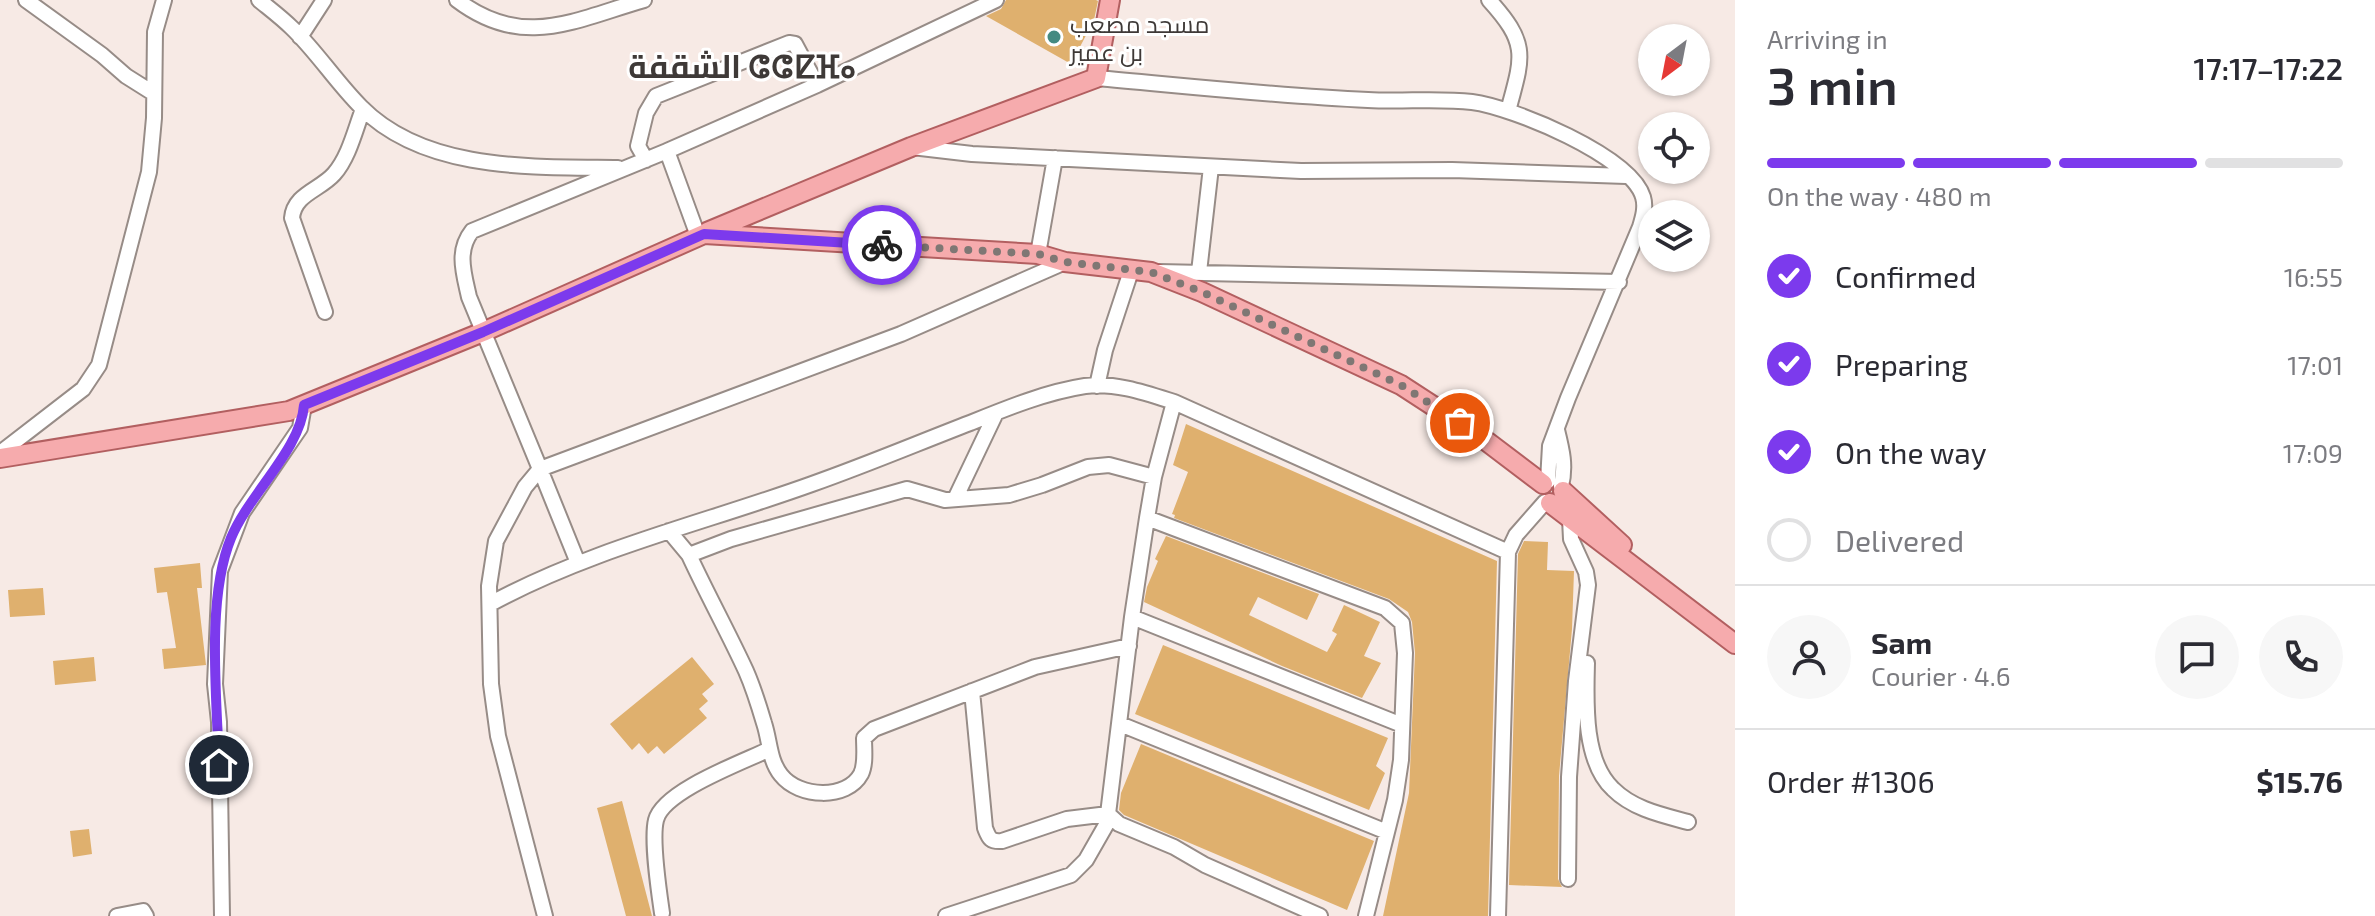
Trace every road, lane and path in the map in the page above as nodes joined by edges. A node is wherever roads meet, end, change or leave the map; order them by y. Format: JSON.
{"nodes":[{"id":1,"x":26,"y":0,"type":"edge"},
{"id":2,"x":164,"y":0,"type":"edge"},
{"id":3,"x":259,"y":0,"type":"edge"},
{"id":4,"x":324,"y":0,"type":"edge"},
{"id":5,"x":457,"y":0,"type":"edge"},
{"id":6,"x":644,"y":0,"type":"edge"},
{"id":7,"x":996,"y":0,"type":"edge"},
{"id":8,"x":1110,"y":0,"type":"edge"},
{"id":9,"x":1489,"y":0,"type":"edge"},
{"id":10,"x":300,"y":37,"type":"junction"},
{"id":11,"x":1096,"y":78,"type":"junction"},
{"id":12,"x":817,"y":85,"type":"junction"},
{"id":13,"x":153,"y":93,"type":"junction"},
{"id":14,"x":363,"y":109,"type":"junction"},
{"id":15,"x":1508,"y":111,"type":"junction"},
{"id":16,"x":911,"y":147,"type":"junction"},
{"id":17,"x":667,"y":151,"type":"junction"},
{"id":18,"x":1055,"y":158,"type":"junction"},
{"id":19,"x":646,"y":160,"type":"junction"},
{"id":20,"x":1211,"y":167,"type":"junction"},
{"id":21,"x":628,"y":168,"type":"junction"},
{"id":22,"x":1626,"y":176,"type":"junction"},
{"id":23,"x":701,"y":235,"type":"junction"},
{"id":24,"x":1038,"y":254,"type":"junction"},
{"id":25,"x":1065,"y":262,"type":"junction"},
{"id":26,"x":1131,"y":271,"type":"junction"},
{"id":27,"x":1151,"y":272,"type":"junction"},
{"id":28,"x":1199,"y":272,"type":"junction"},
{"id":29,"x":1619,"y":282,"type":"junction"},
{"id":30,"x":325,"y":312,"type":"dead end"},
{"id":31,"x":483,"y":332,"type":"junction"},
{"id":32,"x":1097,"y":386,"type":"junction"},
{"id":33,"x":1174,"y":402,"type":"junction"},
{"id":34,"x":304,"y":405,"type":"junction"},
{"id":35,"x":996,"y":413,"type":"junction"},
{"id":36,"x":0,"y":456,"type":"edge"},
{"id":37,"x":540,"y":469,"type":"junction"},
{"id":38,"x":1154,"y":477,"type":"junction"},
{"id":39,"x":1552,"y":491,"type":"junction"},
{"id":40,"x":955,"y":499,"type":"junction"},
{"id":41,"x":1147,"y":518,"type":"junction"},
{"id":42,"x":1570,"y":519,"type":"junction"},
{"id":43,"x":669,"y":531,"type":"junction"},
{"id":44,"x":1508,"y":552,"type":"junction"},
{"id":45,"x":689,"y":555,"type":"junction"},
{"id":46,"x":578,"y":563,"type":"junction"},
{"id":47,"x":490,"y":604,"type":"junction"},
{"id":48,"x":1132,"y":617,"type":"junction"},
{"id":49,"x":1735,"y":632,"type":"edge"},
{"id":50,"x":1582,"y":633,"type":"junction"},
{"id":51,"x":1735,"y":644,"type":"edge"},
{"id":52,"x":1129,"y":646,"type":"junction"},
{"id":53,"x":972,"y":691,"type":"junction"},
{"id":54,"x":1120,"y":724,"type":"junction"},
{"id":55,"x":1402,"y":725,"type":"junction"},
{"id":56,"x":770,"y":749,"type":"junction"},
{"id":57,"x":1109,"y":816,"type":"junction"},
{"id":58,"x":1688,"y":822,"type":"dead end"},
{"id":59,"x":1387,"y":832,"type":"junction"},
{"id":60,"x":1568,"y":879,"type":"dead end"},
{"id":61,"x":662,"y":913,"type":"dead end"},
{"id":62,"x":117,"y":916,"type":"edge"},
{"id":63,"x":146,"y":916,"type":"edge"},
{"id":64,"x":222,"y":916,"type":"edge"},
{"id":65,"x":545,"y":916,"type":"edge"},
{"id":66,"x":946,"y":916,"type":"edge"},
{"id":67,"x":1320,"y":916,"type":"edge"},
{"id":68,"x":1366,"y":916,"type":"edge"},
{"id":69,"x":1498,"y":916,"type":"edge"}],
"edges":[{"from":1,"to":13,"type":"street"},
{"from":2,"to":13,"type":"street"},
{"from":3,"to":10,"type":"street"},
{"from":4,"to":10,"type":"street"},
{"from":5,"to":6,"type":"street"},
{"from":7,"to":12,"type":"street"},
{"from":8,"to":11,"type":"main road"},
{"from":9,"to":15,"type":"street"},
{"from":10,"to":14,"type":"street"},
{"from":11,"to":15,"type":"street"},
{"from":11,"to":16,"type":"main road"},
{"from":12,"to":17,"type":"street"},
{"from":12,"to":19,"type":"street"},
{"from":13,"to":36,"type":"street"},
{"from":14,"to":21,"type":"street"},
{"from":14,"to":30,"type":"street"},
{"from":15,"to":22,"type":"street"},
{"from":16,"to":18,"type":"street"},
{"from":16,"to":23,"type":"main road"},
{"from":17,"to":19,"type":"street"},
{"from":17,"to":23,"type":"street"},
{"from":18,"to":20,"type":"street"},
{"from":18,"to":24,"type":"street"},
{"from":19,"to":21,"type":"street"},
{"from":20,"to":22,"type":"street"},
{"from":20,"to":28,"type":"street"},
{"from":21,"to":31,"type":"street"},
{"from":22,"to":29,"type":"street"},
{"from":23,"to":24,"type":"main road"},
{"from":23,"to":31,"type":"main road"},
{"from":24,"to":25,"type":"main road"},
{"from":25,"to":26,"type":"main road"},
{"from":25,"to":37,"type":"street"},
{"from":26,"to":27,"type":"main road"},
{"from":26,"to":32,"type":"street"},
{"from":27,"to":28,"type":"street"},
{"from":27,"to":39,"type":"main road"},
{"from":28,"to":29,"type":"street"},
{"from":29,"to":39,"type":"street"},
{"from":31,"to":34,"type":"main road"},
{"from":31,"to":37,"type":"street"},
{"from":32,"to":33,"type":"street"},
{"from":32,"to":35,"type":"street"},
{"from":33,"to":38,"type":"street"},
{"from":33,"to":44,"type":"street"},
{"from":34,"to":36,"type":"main road"},
{"from":34,"to":64,"type":"street"},
{"from":35,"to":40,"type":"street"},
{"from":35,"to":43,"type":"street"},
{"from":37,"to":46,"type":"street"},
{"from":37,"to":47,"type":"street"},
{"from":38,"to":40,"type":"street"},
{"from":38,"to":41,"type":"street"},
{"from":39,"to":42,"type":"main road"},
{"from":39,"to":44,"type":"street"},
{"from":39,"to":49,"type":"main road"},
{"from":40,"to":45,"type":"street"},
{"from":41,"to":48,"type":"street"},
{"from":41,"to":55,"type":"street"},
{"from":42,"to":50,"type":"street"},
{"from":42,"to":51,"type":"main road"},
{"from":43,"to":45,"type":"street"},
{"from":43,"to":46,"type":"street"},
{"from":44,"to":69,"type":"street"},
{"from":45,"to":56,"type":"street"},
{"from":46,"to":47,"type":"street"},
{"from":47,"to":65,"type":"street"},
{"from":48,"to":52,"type":"street"},
{"from":48,"to":55,"type":"street"},
{"from":50,"to":58,"type":"street"},
{"from":50,"to":60,"type":"street"},
{"from":52,"to":53,"type":"street"},
{"from":52,"to":54,"type":"street"},
{"from":53,"to":56,"type":"street"},
{"from":53,"to":57,"type":"street"},
{"from":54,"to":57,"type":"street"},
{"from":54,"to":59,"type":"street"},
{"from":55,"to":59,"type":"street"},
{"from":56,"to":61,"type":"street"},
{"from":57,"to":66,"type":"street"},
{"from":57,"to":67,"type":"street"},
{"from":59,"to":68,"type":"street"},
{"from":62,"to":63,"type":"street"}]}
